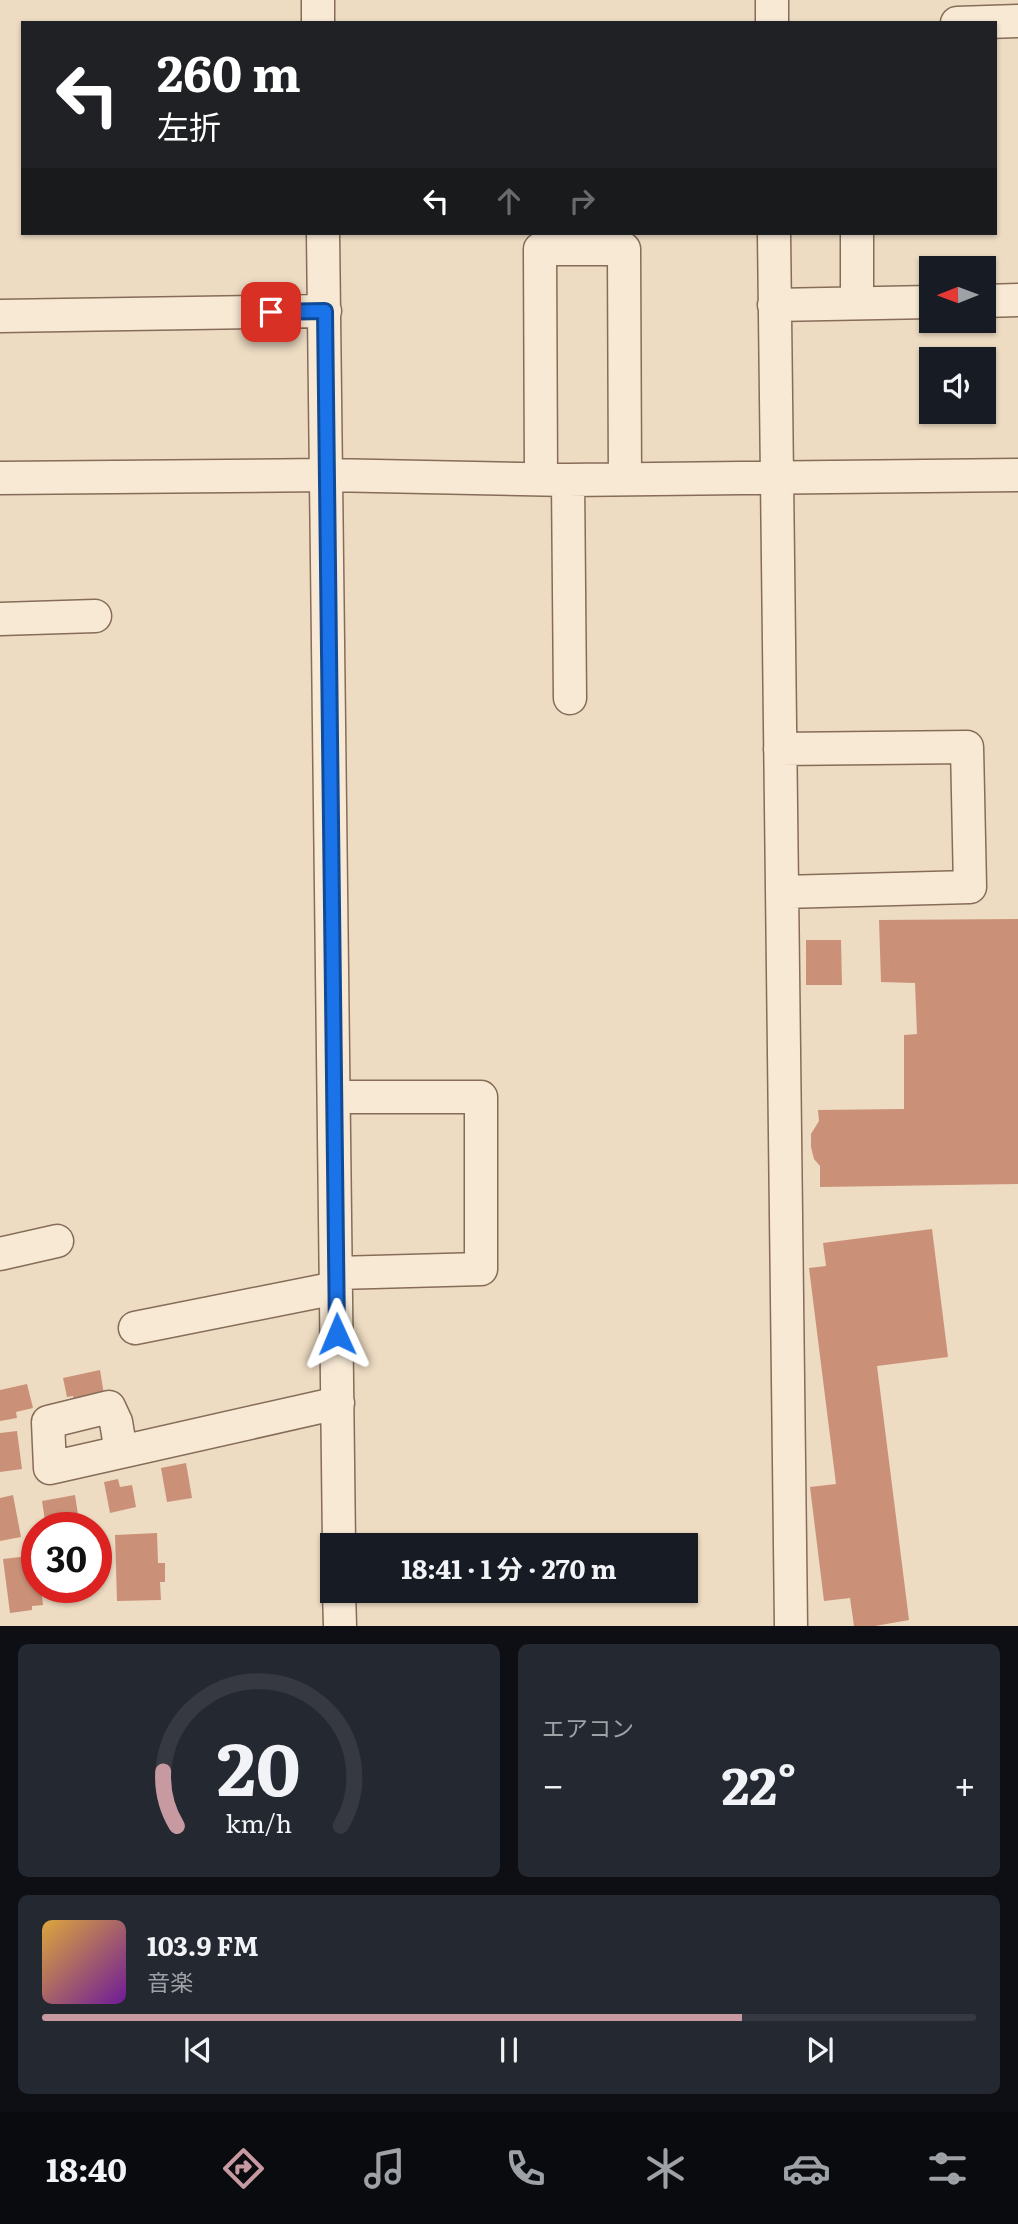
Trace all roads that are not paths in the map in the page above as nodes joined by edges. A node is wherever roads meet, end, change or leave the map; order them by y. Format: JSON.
{"nodes":[{"id":1,"x":318,"y":0,"type":"edge"},
{"id":2,"x":772,"y":0,"type":"edge"},
{"id":3,"x":318,"y":21,"type":"edge"},
{"id":4,"x":772,"y":21,"type":"edge"},
{"id":5,"x":1018,"y":21,"type":"edge"},
{"id":6,"x":997,"y":22,"type":"edge"},
{"id":7,"x":323,"y":235,"type":"edge"},
{"id":8,"x":774,"y":235,"type":"edge"},
{"id":9,"x":857,"y":235,"type":"edge"},
{"id":10,"x":1018,"y":300,"type":"edge"},
{"id":11,"x":996,"y":301,"type":"edge"},
{"id":12,"x":919,"y":302,"type":"edge"},
{"id":13,"x":857,"y":303,"type":"junction"},
{"id":14,"x":774,"y":305,"type":"junction"},
{"id":15,"x":325,"y":311,"type":"junction"},
{"id":16,"x":0,"y":316,"type":"edge"},
{"id":17,"x":327,"y":475,"type":"junction"},
{"id":18,"x":1018,"y":475,"type":"edge"},
{"id":19,"x":0,"y":478,"type":"edge"},
{"id":20,"x":776,"y":478,"type":"junction"},
{"id":21,"x":555,"y":479,"type":"junction"},
{"id":22,"x":625,"y":480,"type":"junction"},
{"id":23,"x":95,"y":616,"type":"dead end"},
{"id":24,"x":0,"y":619,"type":"edge"},
{"id":25,"x":570,"y":698,"type":"dead end"},
{"id":26,"x":780,"y":749,"type":"junction"},
{"id":27,"x":783,"y":892,"type":"junction"},
{"id":28,"x":334,"y":1097,"type":"junction"},
{"id":29,"x":57,"y":1241,"type":"dead end"},
{"id":30,"x":0,"y":1254,"type":"edge"},
{"id":31,"x":337,"y":1281,"type":"junction"},
{"id":32,"x":135,"y":1328,"type":"dead end"},
{"id":33,"x":338,"y":1403,"type":"junction"},
{"id":34,"x":121,"y":1452,"type":"dead end"},
{"id":35,"x":339,"y":1533,"type":"edge"},
{"id":36,"x":339,"y":1603,"type":"edge"},
{"id":37,"x":340,"y":1626,"type":"edge"},
{"id":38,"x":791,"y":1626,"type":"edge"}],
"edges":[{"from":1,"to":3,"type":"street"},
{"from":2,"to":4,"type":"street"},
{"from":5,"to":6,"type":"street"},
{"from":7,"to":15,"type":"street"},
{"from":8,"to":14,"type":"street"},
{"from":9,"to":13,"type":"street"},
{"from":10,"to":11,"type":"street"},
{"from":12,"to":13,"type":"street"},
{"from":13,"to":14,"type":"street"},
{"from":14,"to":20,"type":"street"},
{"from":15,"to":16,"type":"street"},
{"from":15,"to":17,"type":"street"},
{"from":17,"to":19,"type":"street"},
{"from":17,"to":21,"type":"street"},
{"from":17,"to":28,"type":"street"},
{"from":18,"to":20,"type":"street"},
{"from":20,"to":22,"type":"street"},
{"from":20,"to":26,"type":"street"},
{"from":21,"to":22,"type":"street"},
{"from":21,"to":22,"type":"street"},
{"from":21,"to":25,"type":"street"},
{"from":23,"to":24,"type":"street"},
{"from":26,"to":27,"type":"street"},
{"from":26,"to":27,"type":"street"},
{"from":27,"to":38,"type":"street"},
{"from":28,"to":31,"type":"street"},
{"from":28,"to":31,"type":"street"},
{"from":29,"to":30,"type":"street"},
{"from":31,"to":32,"type":"street"},
{"from":31,"to":33,"type":"street"},
{"from":33,"to":34,"type":"street"},
{"from":33,"to":35,"type":"street"},
{"from":36,"to":37,"type":"street"}]}
